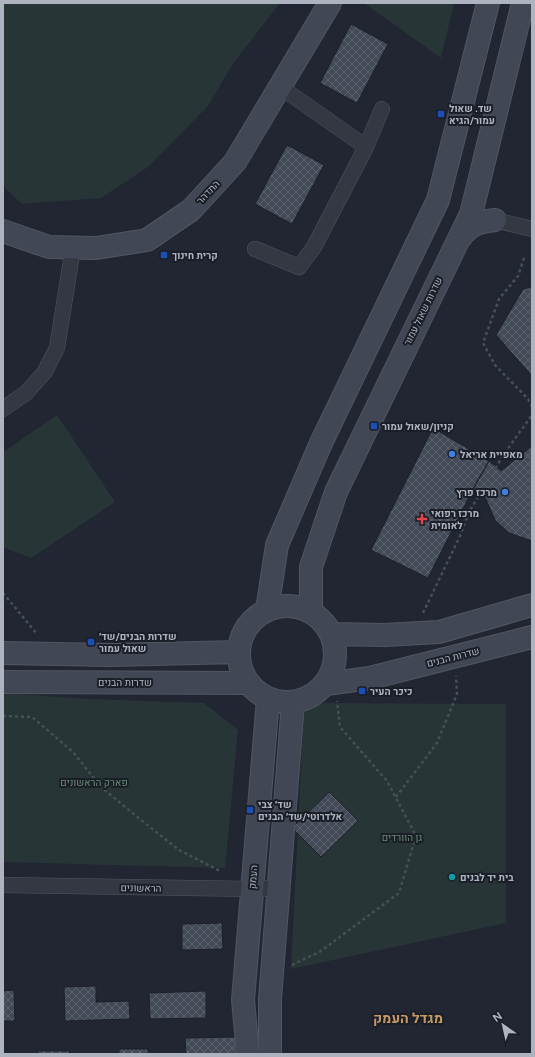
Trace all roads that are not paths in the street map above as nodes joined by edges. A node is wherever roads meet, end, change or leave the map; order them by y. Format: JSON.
{"nodes":[{"id":1,"x":330,"y":3,"type":"edge"},
{"id":2,"x":488,"y":3,"type":"edge"},
{"id":3,"x":523,"y":3,"type":"edge"},
{"id":4,"x":279,"y":86,"type":"junction"},
{"id":5,"x":382,"y":109,"type":"dead end"},
{"id":6,"x":366,"y":147,"type":"junction"},
{"id":7,"x":475,"y":194,"type":"junction"},
{"id":8,"x":495,"y":220,"type":"junction"},
{"id":9,"x":532,"y":229,"type":"edge"},
{"id":10,"x":3,"y":231,"type":"edge"},
{"id":11,"x":456,"y":243,"type":"junction"},
{"id":12,"x":73,"y":248,"type":"junction"},
{"id":13,"x":255,"y":249,"type":"dead end"},
{"id":14,"x":3,"y":409,"type":"edge"},
{"id":15,"x":532,"y":605,"type":"edge"},
{"id":16,"x":267,"y":610,"type":"junction"},
{"id":17,"x":311,"y":612,"type":"junction"},
{"id":18,"x":331,"y":634,"type":"junction"},
{"id":19,"x":532,"y":637,"type":"edge"},
{"id":20,"x":239,"y":652,"type":"junction"},
{"id":21,"x":3,"y":653,"type":"edge"},
{"id":22,"x":3,"y":682,"type":"edge"},
{"id":23,"x":248,"y":683,"type":"junction"},
{"id":24,"x":330,"y":683,"type":"junction"},
{"id":25,"x":268,"y":699,"type":"junction"},
{"id":26,"x":293,"y":702,"type":"junction"},
{"id":27,"x":3,"y":885,"type":"edge"},
{"id":28,"x":279,"y":888,"type":"junction"},
{"id":29,"x":252,"y":889,"type":"junction"},
{"id":30,"x":248,"y":1054,"type":"edge"},
{"id":31,"x":270,"y":1054,"type":"edge"}],
"edges":[{"from":1,"to":4,"type":"main road","name":"התדהר"},
{"from":2,"to":16,"type":"main road"},
{"from":3,"to":7,"type":"main road","name":"שדרות שאול עמור"},
{"from":4,"to":6,"type":"street"},
{"from":4,"to":12,"type":"main road","name":"התדהר"},
{"from":5,"to":6,"type":"street"},
{"from":6,"to":13,"type":"street"},
{"from":7,"to":8,"type":"main road"},
{"from":7,"to":11,"type":"main road","name":"שדרות שאול עמור"},
{"from":8,"to":9,"type":"street"},
{"from":8,"to":11,"type":"main road"},
{"from":10,"to":12,"type":"main road","name":"התדהר"},
{"from":11,"to":17,"type":"main road","name":"שדרות שאול עמור"},
{"from":12,"to":14,"type":"street"},
{"from":15,"to":18,"type":"main road"},
{"from":16,"to":17,"type":"main road"},
{"from":16,"to":20,"type":"main road"},
{"from":17,"to":18,"type":"main road"},
{"from":18,"to":24,"type":"main road"},
{"from":19,"to":24,"type":"main road","name":"שדרות הבנים"},
{"from":20,"to":21,"type":"main road"},
{"from":20,"to":23,"type":"main road"},
{"from":22,"to":23,"type":"main road","name":"שדרות הבנים"},
{"from":23,"to":25,"type":"main road"},
{"from":24,"to":26,"type":"main road"},
{"from":25,"to":26,"type":"main road"},
{"from":25,"to":29,"type":"main road","name":"העמק"},
{"from":26,"to":28,"type":"main road"},
{"from":27,"to":29,"type":"street","name":"הראשונים"},
{"from":28,"to":29,"type":"street","name":"הראשונים"},
{"from":28,"to":31,"type":"main road"},
{"from":29,"to":30,"type":"main road","name":"העמק"}]}
